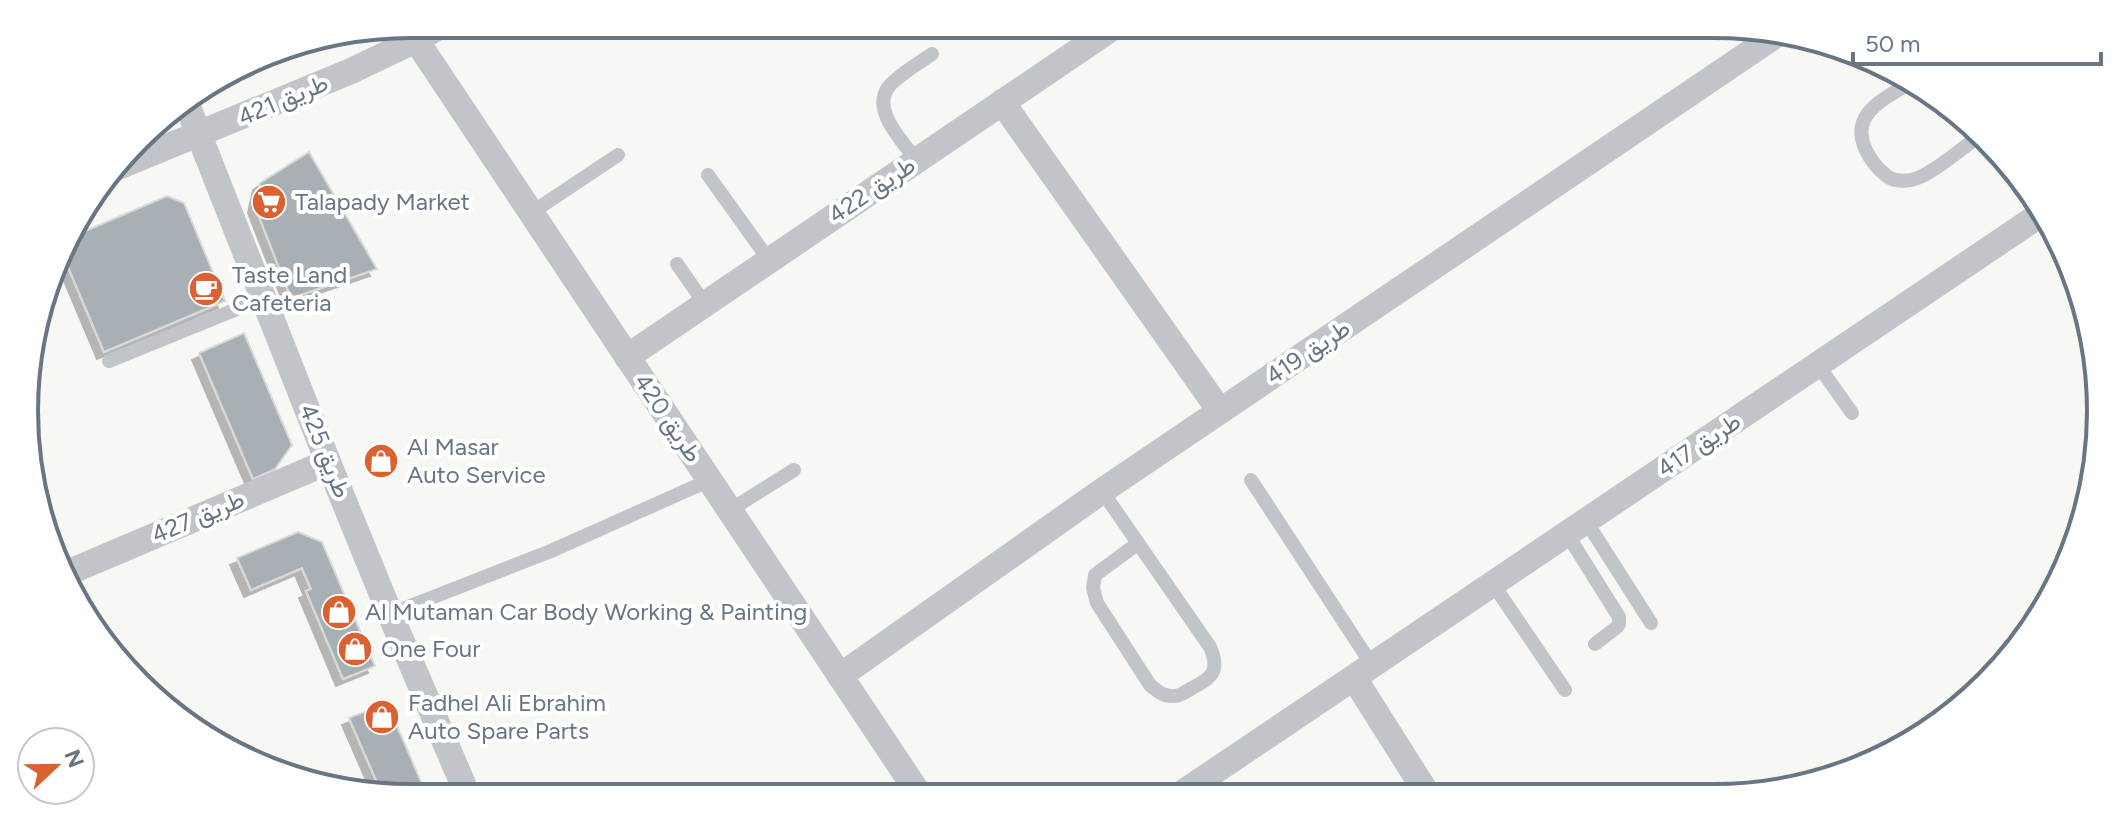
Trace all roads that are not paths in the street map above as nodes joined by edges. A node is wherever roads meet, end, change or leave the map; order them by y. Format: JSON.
{"nodes":[{"id":1,"x":420,"y":38,"type":"edge"},
{"id":2,"x":1097,"y":38,"type":"edge"},
{"id":3,"x":416,"y":40,"type":"junction"},
{"id":4,"x":1766,"y":42,"type":"edge"},
{"id":5,"x":932,"y":54,"type":"dead end"},
{"id":6,"x":1898,"y":87,"type":"edge"},
{"id":7,"x":1002,"y":102,"type":"junction"},
{"id":8,"x":190,"y":111,"type":"edge"},
{"id":9,"x":200,"y":134,"type":"junction"},
{"id":10,"x":1972,"y":141,"type":"edge"},
{"id":11,"x":618,"y":155,"type":"dead end"},
{"id":12,"x":135,"y":160,"type":"edge"},
{"id":13,"x":916,"y":160,"type":"junction"},
{"id":14,"x":708,"y":175,"type":"dead end"},
{"id":15,"x":531,"y":213,"type":"junction"},
{"id":16,"x":2033,"y":219,"type":"edge"},
{"id":17,"x":769,"y":260,"type":"junction"},
{"id":18,"x":677,"y":264,"type":"dead end"},
{"id":19,"x":264,"y":298,"type":"junction"},
{"id":20,"x":705,"y":304,"type":"junction"},
{"id":21,"x":627,"y":357,"type":"junction"},
{"id":22,"x":109,"y":361,"type":"dead end"},
{"id":23,"x":1818,"y":365,"type":"junction"},
{"id":24,"x":1220,"y":411,"type":"junction"},
{"id":25,"x":1852,"y":413,"type":"dead end"},
{"id":26,"x":328,"y":462,"type":"junction"},
{"id":27,"x":794,"y":470,"type":"dead end"},
{"id":28,"x":710,"y":480,"type":"junction"},
{"id":29,"x":1251,"y":480,"type":"dead end"},
{"id":30,"x":1102,"y":491,"type":"junction"},
{"id":31,"x":730,"y":510,"type":"junction"},
{"id":32,"x":1577,"y":528,"type":"junction"},
{"id":33,"x":1137,"y":544,"type":"junction"},
{"id":34,"x":73,"y":570,"type":"edge"},
{"id":35,"x":1493,"y":584,"type":"junction"},
{"id":36,"x":390,"y":614,"type":"junction"},
{"id":37,"x":1651,"y":623,"type":"dead end"},
{"id":38,"x":1595,"y":644,"type":"dead end"},
{"id":39,"x":1363,"y":671,"type":"junction"},
{"id":40,"x":840,"y":676,"type":"junction"},
{"id":41,"x":1565,"y":690,"type":"dead end"},
{"id":42,"x":463,"y":784,"type":"edge"},
{"id":43,"x":912,"y":784,"type":"edge"},
{"id":44,"x":1196,"y":784,"type":"edge"},
{"id":45,"x":1422,"y":784,"type":"edge"}],
"edges":[{"from":1,"to":3,"type":"street","name":"طريق 421"},
{"from":2,"to":7,"type":"street","name":"طريق 422"},
{"from":3,"to":9,"type":"street","name":"طريق 421"},
{"from":3,"to":15,"type":"street","name":"طريق 420"},
{"from":4,"to":24,"type":"street","name":"طريق 419"},
{"from":5,"to":13,"type":"lane"},
{"from":6,"to":10,"type":"lane"},
{"from":7,"to":13,"type":"street","name":"طريق 422"},
{"from":7,"to":24,"type":"street"},
{"from":8,"to":9,"type":"street","name":"طريق 425"},
{"from":9,"to":12,"type":"street","name":"طريق 421"},
{"from":9,"to":19,"type":"street","name":"طريق 425"},
{"from":11,"to":15,"type":"lane"},
{"from":13,"to":17,"type":"street","name":"طريق 422"},
{"from":14,"to":17,"type":"lane"},
{"from":15,"to":21,"type":"street","name":"طريق 420"},
{"from":16,"to":23,"type":"street","name":"طريق 417"},
{"from":17,"to":20,"type":"street","name":"طريق 422"},
{"from":18,"to":20,"type":"lane"},
{"from":19,"to":22,"type":"lane"},
{"from":19,"to":26,"type":"street","name":"طريق 425"},
{"from":20,"to":21,"type":"street","name":"طريق 422"},
{"from":21,"to":28,"type":"street","name":"طريق 420"},
{"from":23,"to":25,"type":"lane"},
{"from":23,"to":32,"type":"street","name":"طريق 417"},
{"from":24,"to":30,"type":"street","name":"طريق 419"},
{"from":26,"to":34,"type":"street","name":"طريق 427"},
{"from":26,"to":36,"type":"street","name":"طريق 425"},
{"from":27,"to":31,"type":"lane"},
{"from":28,"to":31,"type":"street","name":"طريق 420"},
{"from":28,"to":36,"type":"lane"},
{"from":29,"to":39,"type":"lane"},
{"from":30,"to":33,"type":"lane"},
{"from":30,"to":40,"type":"street","name":"طريق 419"},
{"from":31,"to":40,"type":"street","name":"طريق 420"},
{"from":32,"to":35,"type":"street","name":"طريق 417"},
{"from":32,"to":37,"type":"lane"},
{"from":32,"to":38,"type":"lane"},
{"from":33,"to":33,"type":"lane"},
{"from":35,"to":39,"type":"street","name":"طريق 417"},
{"from":35,"to":41,"type":"lane"},
{"from":36,"to":42,"type":"street","name":"طريق 425"},
{"from":39,"to":44,"type":"street","name":"طريق 417"},
{"from":39,"to":45,"type":"street"},
{"from":40,"to":43,"type":"street","name":"طريق 420"}]}
